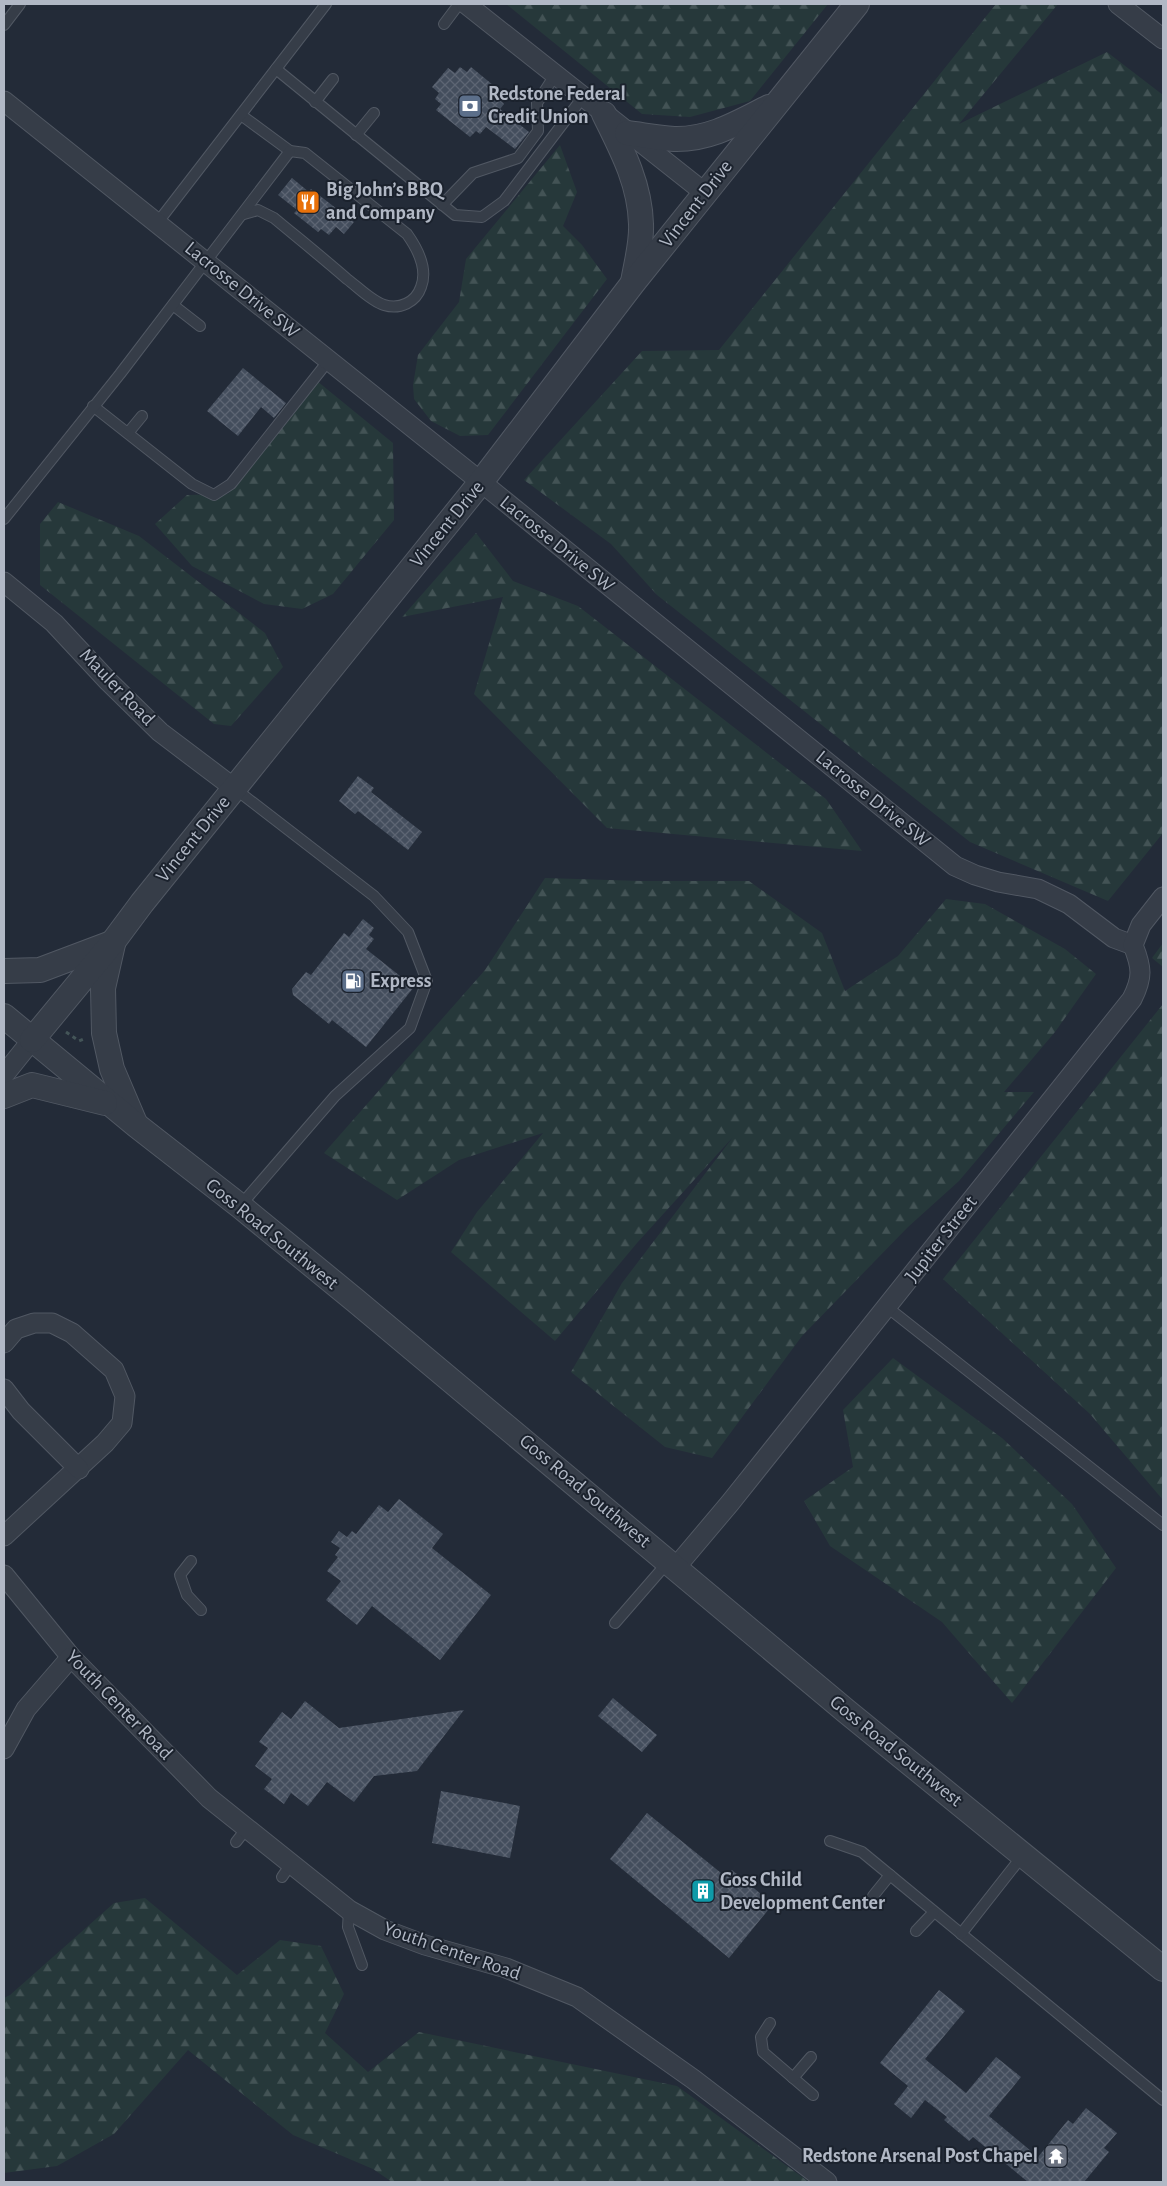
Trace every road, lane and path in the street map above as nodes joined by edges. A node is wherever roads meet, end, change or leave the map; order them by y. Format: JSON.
{"nodes":[{"id":1,"x":20,"y":4,"type":"edge"},
{"id":2,"x":326,"y":4,"type":"edge"},
{"id":3,"x":459,"y":4,"type":"edge"},
{"id":4,"x":466,"y":4,"type":"edge"},
{"id":5,"x":857,"y":4,"type":"edge"},
{"id":6,"x":1118,"y":4,"type":"edge"},
{"id":7,"x":444,"y":24,"type":"dead end"},
{"id":8,"x":4,"y":25,"type":"edge"},
{"id":9,"x":1163,"y":39,"type":"edge"},
{"id":10,"x":276,"y":69,"type":"junction"},
{"id":11,"x":555,"y":75,"type":"junction"},
{"id":12,"x":333,"y":79,"type":"dead end"},
{"id":13,"x":583,"y":97,"type":"junction"},
{"id":14,"x":4,"y":101,"type":"edge"},
{"id":15,"x":315,"y":102,"type":"junction"},
{"id":16,"x":778,"y":102,"type":"junction"},
{"id":17,"x":374,"y":113,"type":"dead end"},
{"id":18,"x":604,"y":114,"type":"junction"},
{"id":19,"x":241,"y":115,"type":"junction"},
{"id":20,"x":627,"y":132,"type":"junction"},
{"id":21,"x":356,"y":135,"type":"junction"},
{"id":22,"x":290,"y":151,"type":"junction"},
{"id":23,"x":705,"y":193,"type":"junction"},
{"id":24,"x":442,"y":205,"type":"junction"},
{"id":25,"x":244,"y":214,"type":"junction"},
{"id":26,"x":158,"y":222,"type":"junction"},
{"id":27,"x":206,"y":261,"type":"junction"},
{"id":28,"x":633,"y":284,"type":"junction"},
{"id":29,"x":173,"y":305,"type":"junction"},
{"id":30,"x":200,"y":326,"type":"dead end"},
{"id":31,"x":329,"y":360,"type":"junction"},
{"id":32,"x":93,"y":406,"type":"junction"},
{"id":33,"x":142,"y":416,"type":"dead end"},
{"id":34,"x":128,"y":433,"type":"junction"},
{"id":35,"x":481,"y":482,"type":"junction"},
{"id":36,"x":4,"y":519,"type":"edge"},
{"id":37,"x":4,"y":582,"type":"edge"},
{"id":38,"x":234,"y":788,"type":"junction"},
{"id":39,"x":1163,"y":897,"type":"edge"},
{"id":40,"x":113,"y":942,"type":"junction"},
{"id":41,"x":1133,"y":946,"type":"junction"},
{"id":42,"x":4,"y":971,"type":"edge"},
{"id":43,"x":4,"y":1016,"type":"edge"},
{"id":44,"x":66,"y":1032,"type":"dead end"},
{"id":45,"x":93,"y":1035,"type":"dead end"},
{"id":46,"x":32,"y":1040,"type":"junction"},
{"id":47,"x":4,"y":1075,"type":"edge"},
{"id":48,"x":4,"y":1096,"type":"edge"},
{"id":49,"x":110,"y":1104,"type":"junction"},
{"id":50,"x":136,"y":1125,"type":"junction"},
{"id":51,"x":240,"y":1206,"type":"junction"},
{"id":52,"x":887,"y":1307,"type":"junction"},
{"id":53,"x":4,"y":1343,"type":"edge"},
{"id":54,"x":4,"y":1389,"type":"edge"},
{"id":55,"x":79,"y":1469,"type":"junction"},
{"id":56,"x":1163,"y":1525,"type":"edge"},
{"id":57,"x":4,"y":1536,"type":"edge"},
{"id":58,"x":190,"y":1561,"type":"dead end"},
{"id":59,"x":672,"y":1564,"type":"junction"},
{"id":60,"x":4,"y":1575,"type":"edge"},
{"id":61,"x":201,"y":1610,"type":"dead end"},
{"id":62,"x":615,"y":1623,"type":"dead end"},
{"id":63,"x":72,"y":1657,"type":"junction"},
{"id":64,"x":4,"y":1749,"type":"edge"},
{"id":65,"x":830,"y":1841,"type":"dead end"},
{"id":66,"x":1023,"y":1855,"type":"junction"},
{"id":67,"x":890,"y":1875,"type":"junction"},
{"id":68,"x":873,"y":1896,"type":"dead end"},
{"id":69,"x":349,"y":1910,"type":"junction"},
{"id":70,"x":934,"y":1912,"type":"junction"},
{"id":71,"x":916,"y":1931,"type":"dead end"},
{"id":72,"x":961,"y":1934,"type":"junction"},
{"id":73,"x":362,"y":1965,"type":"dead end"},
{"id":74,"x":1163,"y":1970,"type":"edge"},
{"id":75,"x":770,"y":2023,"type":"dead end"},
{"id":76,"x":811,"y":2057,"type":"dead end"},
{"id":77,"x":793,"y":2078,"type":"junction"},
{"id":78,"x":812,"y":2094,"type":"dead end"},
{"id":79,"x":1163,"y":2100,"type":"edge"},
{"id":80,"x":827,"y":2182,"type":"edge"}],
"edges":[{"from":1,"to":8,"type":"lane"},
{"from":2,"to":10,"type":"lane"},
{"from":3,"to":7,"type":"lane"},
{"from":4,"to":11,"type":"street"},
{"from":5,"to":16,"type":"street","name":"Vincent Drive"},
{"from":6,"to":9,"type":"street"},
{"from":10,"to":15,"type":"lane"},
{"from":10,"to":19,"type":"lane"},
{"from":11,"to":13,"type":"street"},
{"from":11,"to":24,"type":"lane"},
{"from":12,"to":15,"type":"lane"},
{"from":13,"to":18,"type":"street"},
{"from":13,"to":24,"type":"lane"},
{"from":14,"to":26,"type":"street","name":"Lacrosse Drive SW"},
{"from":15,"to":21,"type":"lane"},
{"from":16,"to":20,"type":"street"},
{"from":16,"to":23,"type":"street","name":"Vincent Drive"},
{"from":17,"to":21,"type":"lane"},
{"from":18,"to":20,"type":"street"},
{"from":18,"to":28,"type":"street"},
{"from":19,"to":22,"type":"lane"},
{"from":19,"to":26,"type":"lane"},
{"from":20,"to":23,"type":"street"},
{"from":21,"to":24,"type":"lane"},
{"from":22,"to":25,"type":"lane"},
{"from":22,"to":25,"type":"lane"},
{"from":23,"to":28,"type":"street","name":"Vincent Drive"},
{"from":25,"to":27,"type":"lane"},
{"from":26,"to":27,"type":"street","name":"Lacrosse Drive SW"},
{"from":27,"to":29,"type":"lane"},
{"from":27,"to":31,"type":"street","name":"Lacrosse Drive SW"},
{"from":28,"to":35,"type":"street","name":"Vincent Drive"},
{"from":29,"to":30,"type":"lane"},
{"from":29,"to":32,"type":"lane"},
{"from":31,"to":34,"type":"lane"},
{"from":31,"to":35,"type":"street","name":"Lacrosse Drive SW"},
{"from":32,"to":34,"type":"lane"},
{"from":32,"to":36,"type":"lane"},
{"from":33,"to":34,"type":"lane"},
{"from":35,"to":38,"type":"street","name":"Vincent Drive"},
{"from":35,"to":41,"type":"street","name":"Lacrosse Drive SW"},
{"from":37,"to":38,"type":"street","name":"Mauler Road"},
{"from":38,"to":40,"type":"street","name":"Vincent Drive"},
{"from":38,"to":51,"type":"lane"},
{"from":39,"to":41,"type":"street"},
{"from":40,"to":42,"type":"street"},
{"from":40,"to":46,"type":"street","name":"Vincent Drive"},
{"from":40,"to":50,"type":"street"},
{"from":41,"to":52,"type":"street","name":"Jupiter Street"},
{"from":43,"to":46,"type":"street","name":"Goss Road Southwest"},
{"from":44,"to":45,"type":"path"},
{"from":46,"to":47,"type":"street"},
{"from":46,"to":49,"type":"street","name":"Goss Road Southwest"},
{"from":48,"to":49,"type":"street"},
{"from":49,"to":50,"type":"street","name":"Goss Road Southwest"},
{"from":50,"to":51,"type":"street","name":"Goss Road Southwest"},
{"from":51,"to":59,"type":"street","name":"Goss Road Southwest"},
{"from":52,"to":56,"type":"lane"},
{"from":52,"to":59,"type":"street","name":"Jupiter Street"},
{"from":53,"to":55,"type":"street"},
{"from":54,"to":55,"type":"street"},
{"from":55,"to":57,"type":"street"},
{"from":58,"to":61,"type":"lane"},
{"from":59,"to":62,"type":"lane"},
{"from":59,"to":66,"type":"street","name":"Goss Road Southwest"},
{"from":60,"to":63,"type":"street","name":"Youth Center Road"},
{"from":63,"to":64,"type":"street"},
{"from":63,"to":69,"type":"street","name":"Youth Center Road"},
{"from":65,"to":67,"type":"lane"},
{"from":66,"to":72,"type":"lane"},
{"from":66,"to":74,"type":"street","name":"Goss Road Southwest"},
{"from":67,"to":68,"type":"lane"},
{"from":67,"to":70,"type":"lane"},
{"from":69,"to":73,"type":"lane"},
{"from":69,"to":80,"type":"street","name":"Youth Center Road"},
{"from":70,"to":71,"type":"lane"},
{"from":70,"to":72,"type":"lane"},
{"from":72,"to":79,"type":"lane"},
{"from":75,"to":77,"type":"lane"},
{"from":76,"to":77,"type":"lane"},
{"from":77,"to":78,"type":"lane"}]}
